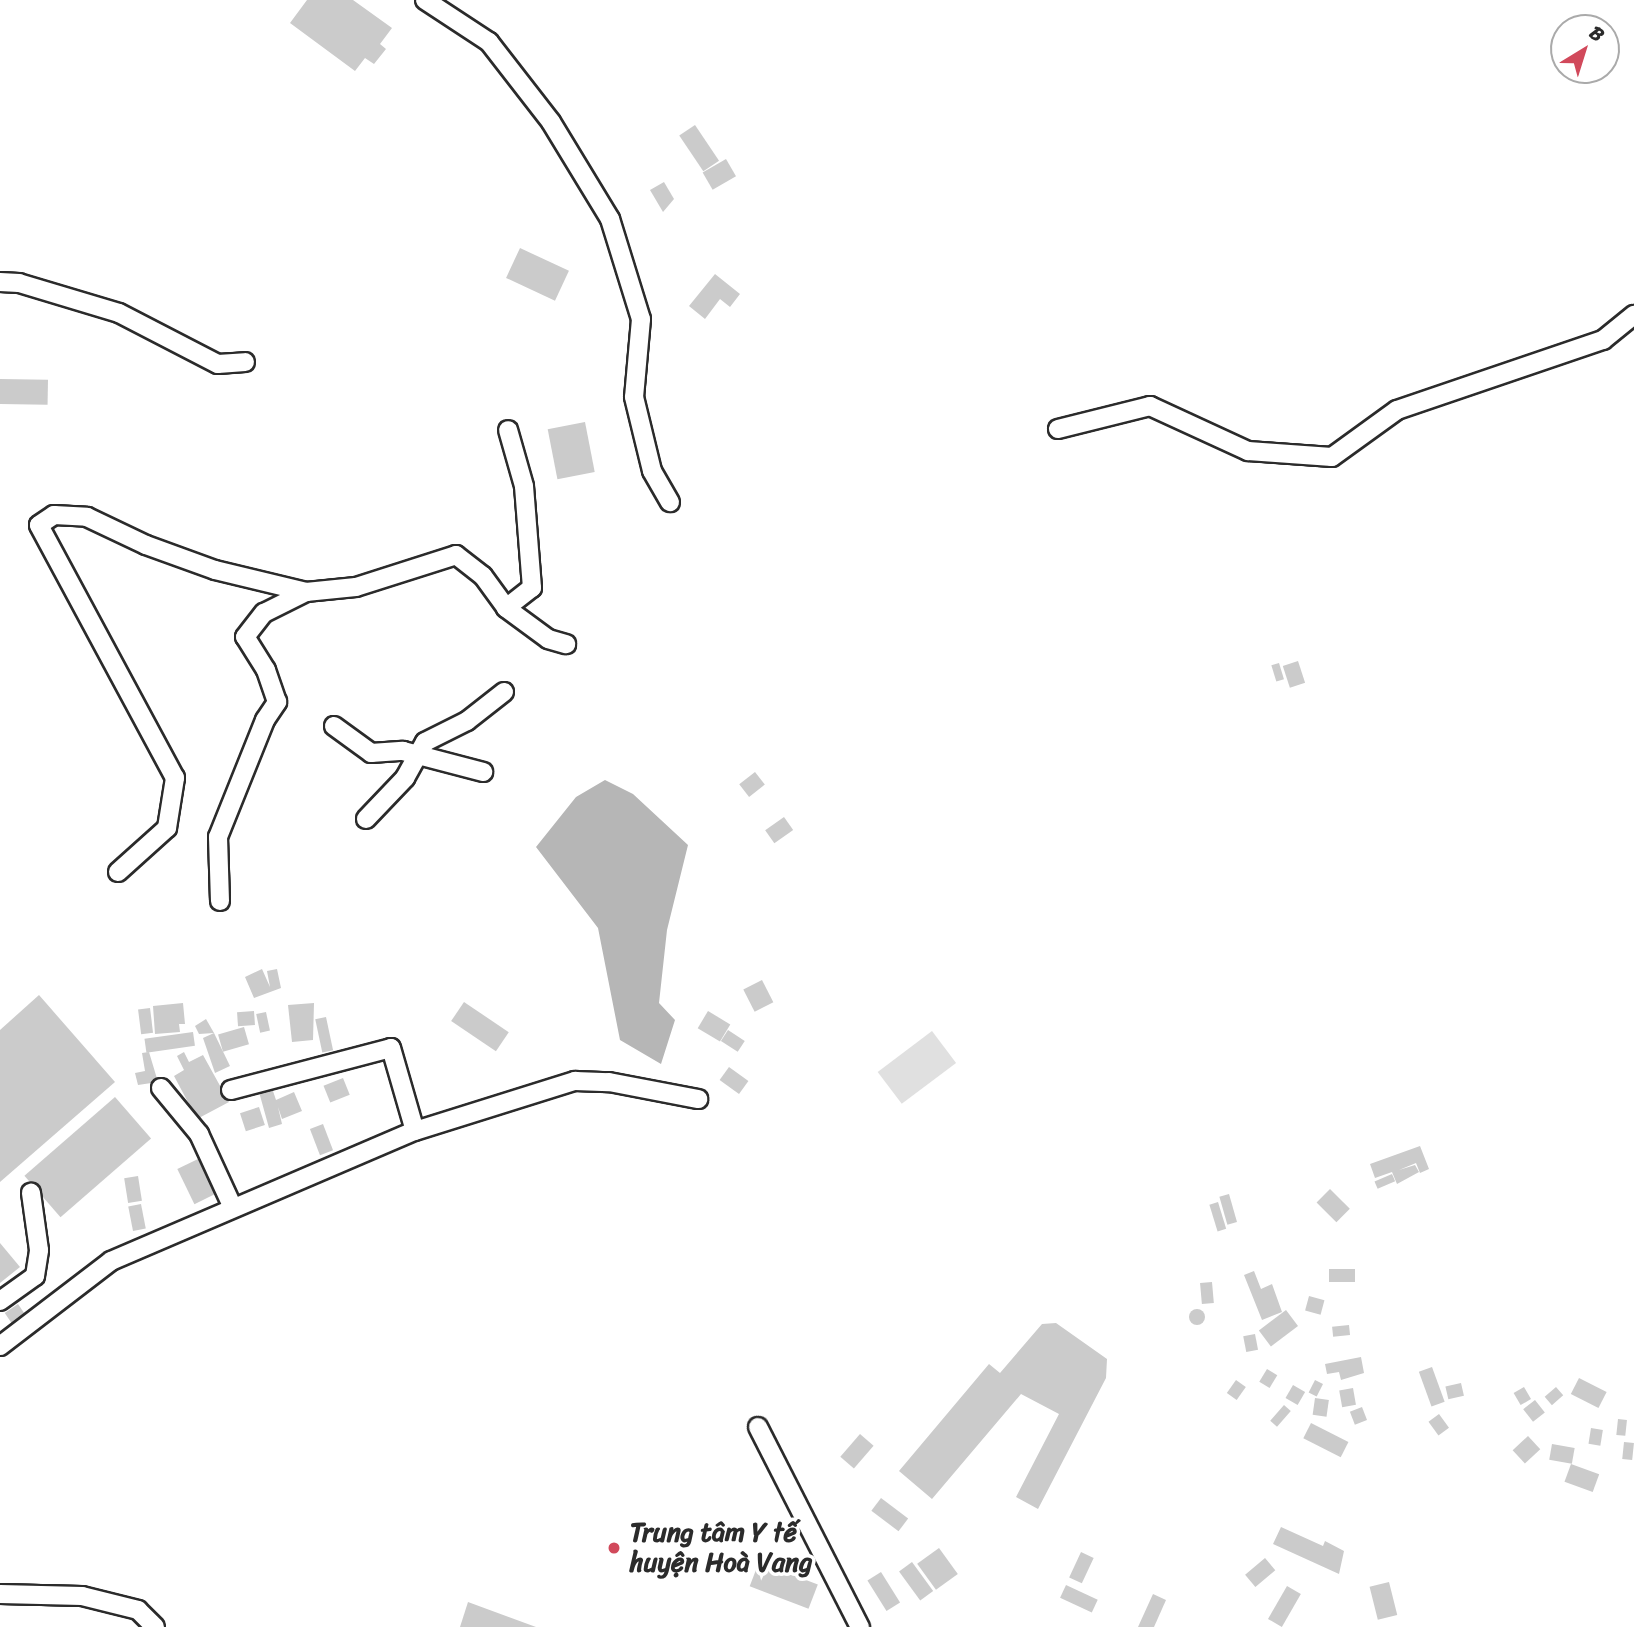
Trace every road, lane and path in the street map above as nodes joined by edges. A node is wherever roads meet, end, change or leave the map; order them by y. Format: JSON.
{"nodes":[{"id":1,"x":425,"y":0,"type":"edge"},
{"id":2,"x":0,"y":282,"type":"edge"},
{"id":3,"x":1634,"y":315,"type":"edge"},
{"id":4,"x":245,"y":362,"type":"dead end"},
{"id":5,"x":1058,"y":429,"type":"dead end"},
{"id":6,"x":508,"y":430,"type":"dead end"},
{"id":7,"x":670,"y":502,"type":"dead end"},
{"id":8,"x":306,"y":592,"type":"junction"},
{"id":9,"x":506,"y":608,"type":"junction"},
{"id":10,"x":566,"y":644,"type":"dead end"},
{"id":11,"x":504,"y":692,"type":"dead end"},
{"id":12,"x":334,"y":726,"type":"dead end"},
{"id":13,"x":417,"y":756,"type":"junction"},
{"id":14,"x":483,"y":772,"type":"dead end"},
{"id":15,"x":366,"y":820,"type":"dead end"},
{"id":16,"x":118,"y":872,"type":"dead end"},
{"id":17,"x":220,"y":901,"type":"dead end"},
{"id":18,"x":161,"y":1088,"type":"dead end"},
{"id":19,"x":231,"y":1090,"type":"dead end"},
{"id":20,"x":698,"y":1099,"type":"dead end"},
{"id":21,"x":415,"y":1131,"type":"junction"},
{"id":22,"x":31,"y":1193,"type":"dead end"},
{"id":23,"x":233,"y":1208,"type":"junction"},
{"id":24,"x":0,"y":1301,"type":"edge"},
{"id":25,"x":0,"y":1346,"type":"edge"},
{"id":26,"x":758,"y":1427,"type":"dead end"},
{"id":27,"x":0,"y":1594,"type":"edge"},
{"id":28,"x":155,"y":1627,"type":"edge"},
{"id":29,"x":860,"y":1627,"type":"edge"}],
"edges":[{"from":1,"to":7,"type":"street"},
{"from":2,"to":4,"type":"street"},
{"from":3,"to":5,"type":"street"},
{"from":6,"to":9,"type":"street"},
{"from":8,"to":9,"type":"street"},
{"from":8,"to":16,"type":"street"},
{"from":8,"to":17,"type":"street"},
{"from":9,"to":10,"type":"street"},
{"from":11,"to":13,"type":"street"},
{"from":12,"to":13,"type":"street"},
{"from":13,"to":14,"type":"street"},
{"from":13,"to":15,"type":"street"},
{"from":18,"to":23,"type":"street"},
{"from":19,"to":21,"type":"street"},
{"from":20,"to":21,"type":"street"},
{"from":21,"to":23,"type":"street"},
{"from":22,"to":24,"type":"street"},
{"from":23,"to":25,"type":"street"},
{"from":26,"to":29,"type":"street"},
{"from":27,"to":28,"type":"street"}]}
